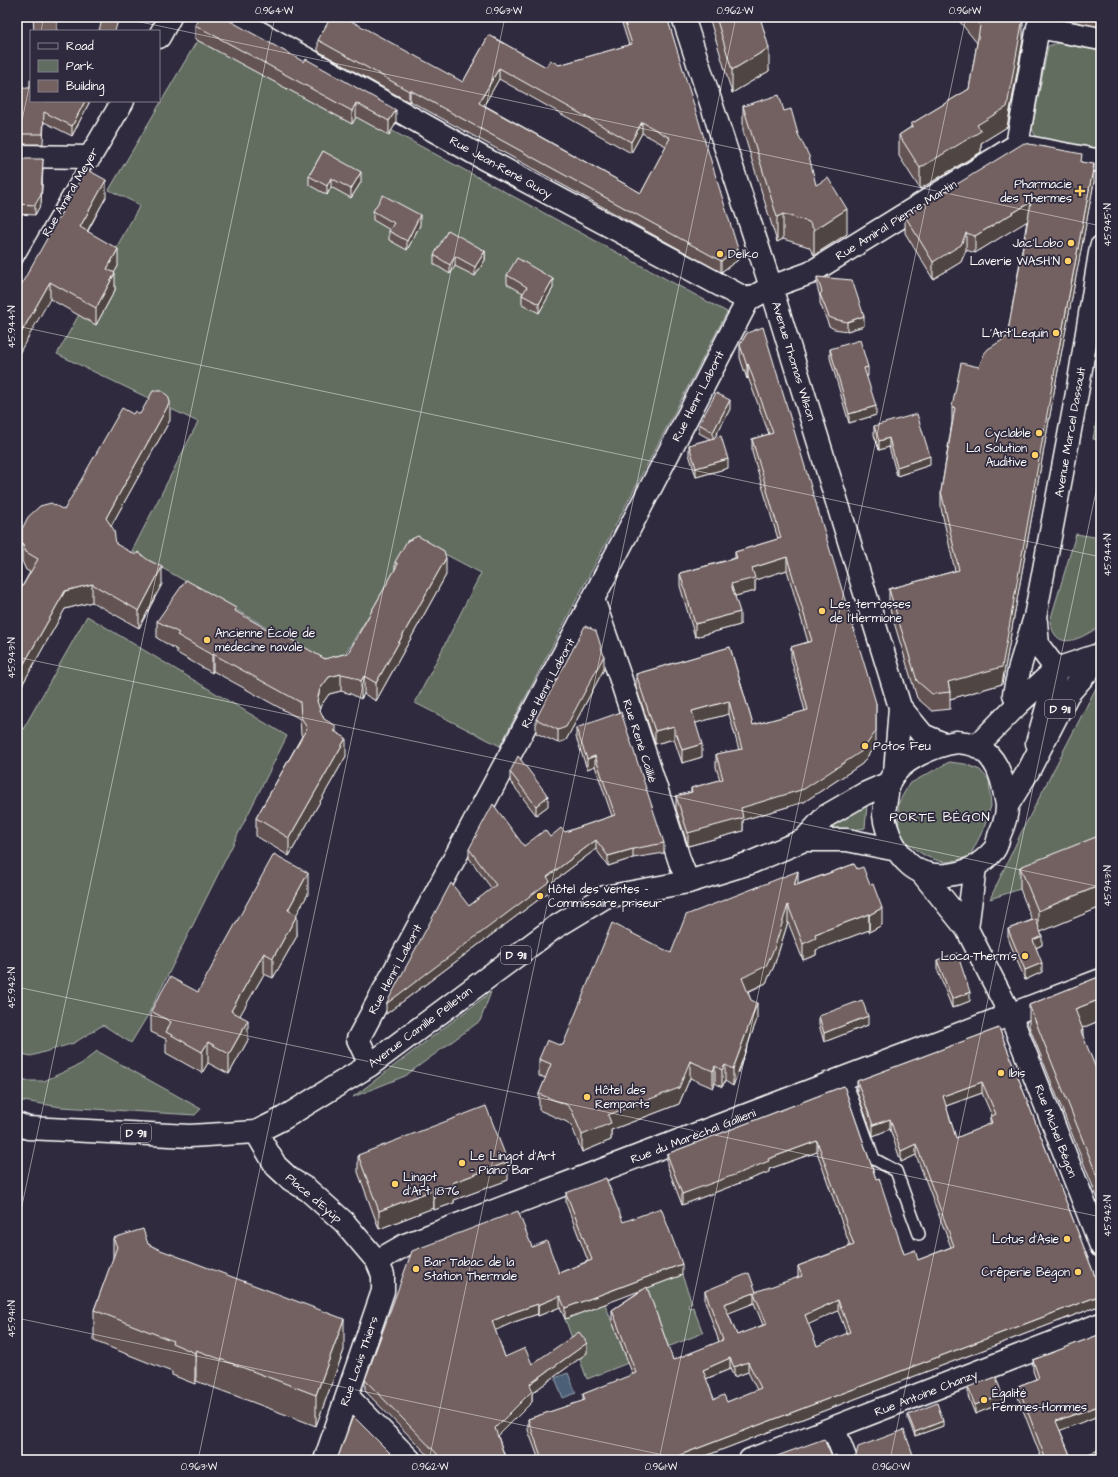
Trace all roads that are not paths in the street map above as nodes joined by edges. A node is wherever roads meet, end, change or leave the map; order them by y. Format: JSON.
{"nodes":[{"id":1,"x":170,"y":17,"type":"edge"},
{"id":2,"x":232,"y":17,"type":"edge"},
{"id":3,"x":682,"y":17,"type":"edge"},
{"id":4,"x":1033,"y":22,"type":"edge"},
{"id":5,"x":160,"y":35,"type":"edge"},
{"id":6,"x":1101,"y":39,"type":"edge"},
{"id":7,"x":122,"y":102,"type":"edge"},
{"id":8,"x":1017,"y":145,"type":"junction"},
{"id":9,"x":17,"y":156,"type":"edge"},
{"id":10,"x":90,"y":157,"type":"junction"},
{"id":11,"x":1101,"y":161,"type":"edge"},
{"id":12,"x":1101,"y":247,"type":"edge"},
{"id":13,"x":17,"y":284,"type":"edge"},
{"id":14,"x":771,"y":288,"type":"junction"},
{"id":15,"x":748,"y":300,"type":"junction"},
{"id":16,"x":593,"y":599,"type":"junction"},
{"id":17,"x":1035,"y":617,"type":"junction"},
{"id":18,"x":1101,"y":655,"type":"edge"},
{"id":19,"x":1056,"y":670,"type":"junction"},
{"id":20,"x":1018,"y":704,"type":"junction"},
{"id":21,"x":900,"y":707,"type":"junction"},
{"id":22,"x":944,"y":744,"type":"junction"},
{"id":23,"x":977,"y":746,"type":"junction"},
{"id":24,"x":1029,"y":770,"type":"junction"},
{"id":25,"x":892,"y":778,"type":"junction"},
{"id":26,"x":1007,"y":806,"type":"junction"},
{"id":27,"x":804,"y":840,"type":"junction"},
{"id":28,"x":897,"y":850,"type":"junction"},
{"id":29,"x":975,"y":867,"type":"junction"},
{"id":30,"x":922,"y":873,"type":"junction"},
{"id":31,"x":688,"y":882,"type":"junction"},
{"id":32,"x":967,"y":929,"type":"junction"},
{"id":33,"x":1101,"y":980,"type":"edge"},
{"id":34,"x":1010,"y":1014,"type":"junction"},
{"id":35,"x":370,"y":1065,"type":"junction"},
{"id":36,"x":845,"y":1078,"type":"junction"},
{"id":37,"x":17,"y":1124,"type":"edge"},
{"id":38,"x":256,"y":1132,"type":"junction"},
{"id":39,"x":919,"y":1234,"type":"dead end"},
{"id":40,"x":1101,"y":1246,"type":"edge"},
{"id":41,"x":378,"y":1261,"type":"junction"},
{"id":42,"x":1101,"y":1324,"type":"edge"},
{"id":43,"x":347,"y":1396,"type":"junction"},
{"id":44,"x":834,"y":1429,"type":"junction"},
{"id":45,"x":324,"y":1460,"type":"edge"},
{"id":46,"x":410,"y":1460,"type":"edge"},
{"id":47,"x":750,"y":1460,"type":"edge"},
{"id":48,"x":846,"y":1460,"type":"edge"}],
"edges":[{"from":1,"to":5,"type":"street"},
{"from":2,"to":15,"type":"street","name":"Rue Jean-René Quoy"},
{"from":3,"to":14,"type":"street","name":"Avenue Thomas Wilson"},
{"from":4,"to":6,"type":"street"},
{"from":4,"to":8,"type":"street"},
{"from":7,"to":10,"type":"street","name":"Rue Amiral Meyer"},
{"from":8,"to":11,"type":"street"},
{"from":8,"to":14,"type":"street","name":"Rue Amiral Pierre Martin"},
{"from":9,"to":10,"type":"street"},
{"from":10,"to":13,"type":"lane","name":"Rue Amiral Meyer"},
{"from":12,"to":17,"type":"street","name":"Avenue Marcel Dassault"},
{"from":14,"to":15,"type":"street"},
{"from":14,"to":21,"type":"street","name":"Avenue Thomas Wilson"},
{"from":15,"to":16,"type":"street","name":"Rue Henri Laborit"},
{"from":16,"to":31,"type":"street","name":"Rue René Caillié"},
{"from":16,"to":35,"type":"street","name":"Rue Henri Laborit"},
{"from":17,"to":19,"type":"street","name":"Avenue Marcel Dassault"},
{"from":17,"to":20,"type":"street","name":"Avenue Marcel Dassault"},
{"from":18,"to":19,"type":"street","number":"D 911"},
{"from":18,"to":24,"type":"street","number":"D 911"},
{"from":19,"to":20,"type":"street","number":"D 911"},
{"from":19,"to":24,"type":"street","number":"D 911"},
{"from":20,"to":23,"type":"street","number":"D 911"},
{"from":21,"to":22,"type":"street","name":"Avenue Thomas Wilson"},
{"from":21,"to":25,"type":"street","name":"Avenue Thomas Wilson"},
{"from":22,"to":23,"type":"street"},
{"from":22,"to":25,"type":"street"},
{"from":23,"to":26,"type":"street"},
{"from":24,"to":26,"type":"street","number":"D 911"},
{"from":25,"to":27,"type":"street","name":"Avenue Camille Pelletan","number":"D 911"},
{"from":25,"to":28,"type":"street"},
{"from":26,"to":29,"type":"street"},
{"from":27,"to":28,"type":"street","name":"Avenue Camille Pelletan","number":"D 911"},
{"from":27,"to":31,"type":"street","name":"Avenue Camille Pelletan","number":"D 911"},
{"from":28,"to":30,"type":"street"},
{"from":29,"to":30,"type":"street"},
{"from":29,"to":32,"type":"street"},
{"from":30,"to":32,"type":"street","name":"Rue Michel Bégon"},
{"from":31,"to":35,"type":"street","name":"Avenue Camille Pelletan","number":"D 911"},
{"from":32,"to":34,"type":"street","name":"Rue Michel Bégon"},
{"from":33,"to":34,"type":"street","name":"Rue du Maréchal Gallieni"},
{"from":34,"to":36,"type":"street","name":"Rue du Maréchal Gallieni"},
{"from":34,"to":40,"type":"street","name":"Rue Michel Bégon"},
{"from":35,"to":38,"type":"street","name":"Avenue Camille Pelletan","number":"D 911"},
{"from":36,"to":39,"type":"lane"},
{"from":36,"to":41,"type":"street","name":"Rue du Maréchal Gallieni"},
{"from":37,"to":38,"type":"street","name":"Avenue Camille Pelletan","number":"D 911"},
{"from":38,"to":41,"type":"street","name":"Place d'Eyüp"},
{"from":41,"to":43,"type":"street","name":"Rue Louis Thiers"},
{"from":42,"to":44,"type":"street","name":"Rue Antoine Chanzy"},
{"from":43,"to":45,"type":"street","name":"Rue Louis Thiers"},
{"from":43,"to":46,"type":"street"},
{"from":44,"to":47,"type":"street","name":"Rue Antoine Chanzy"},
{"from":44,"to":48,"type":"street"}]}
